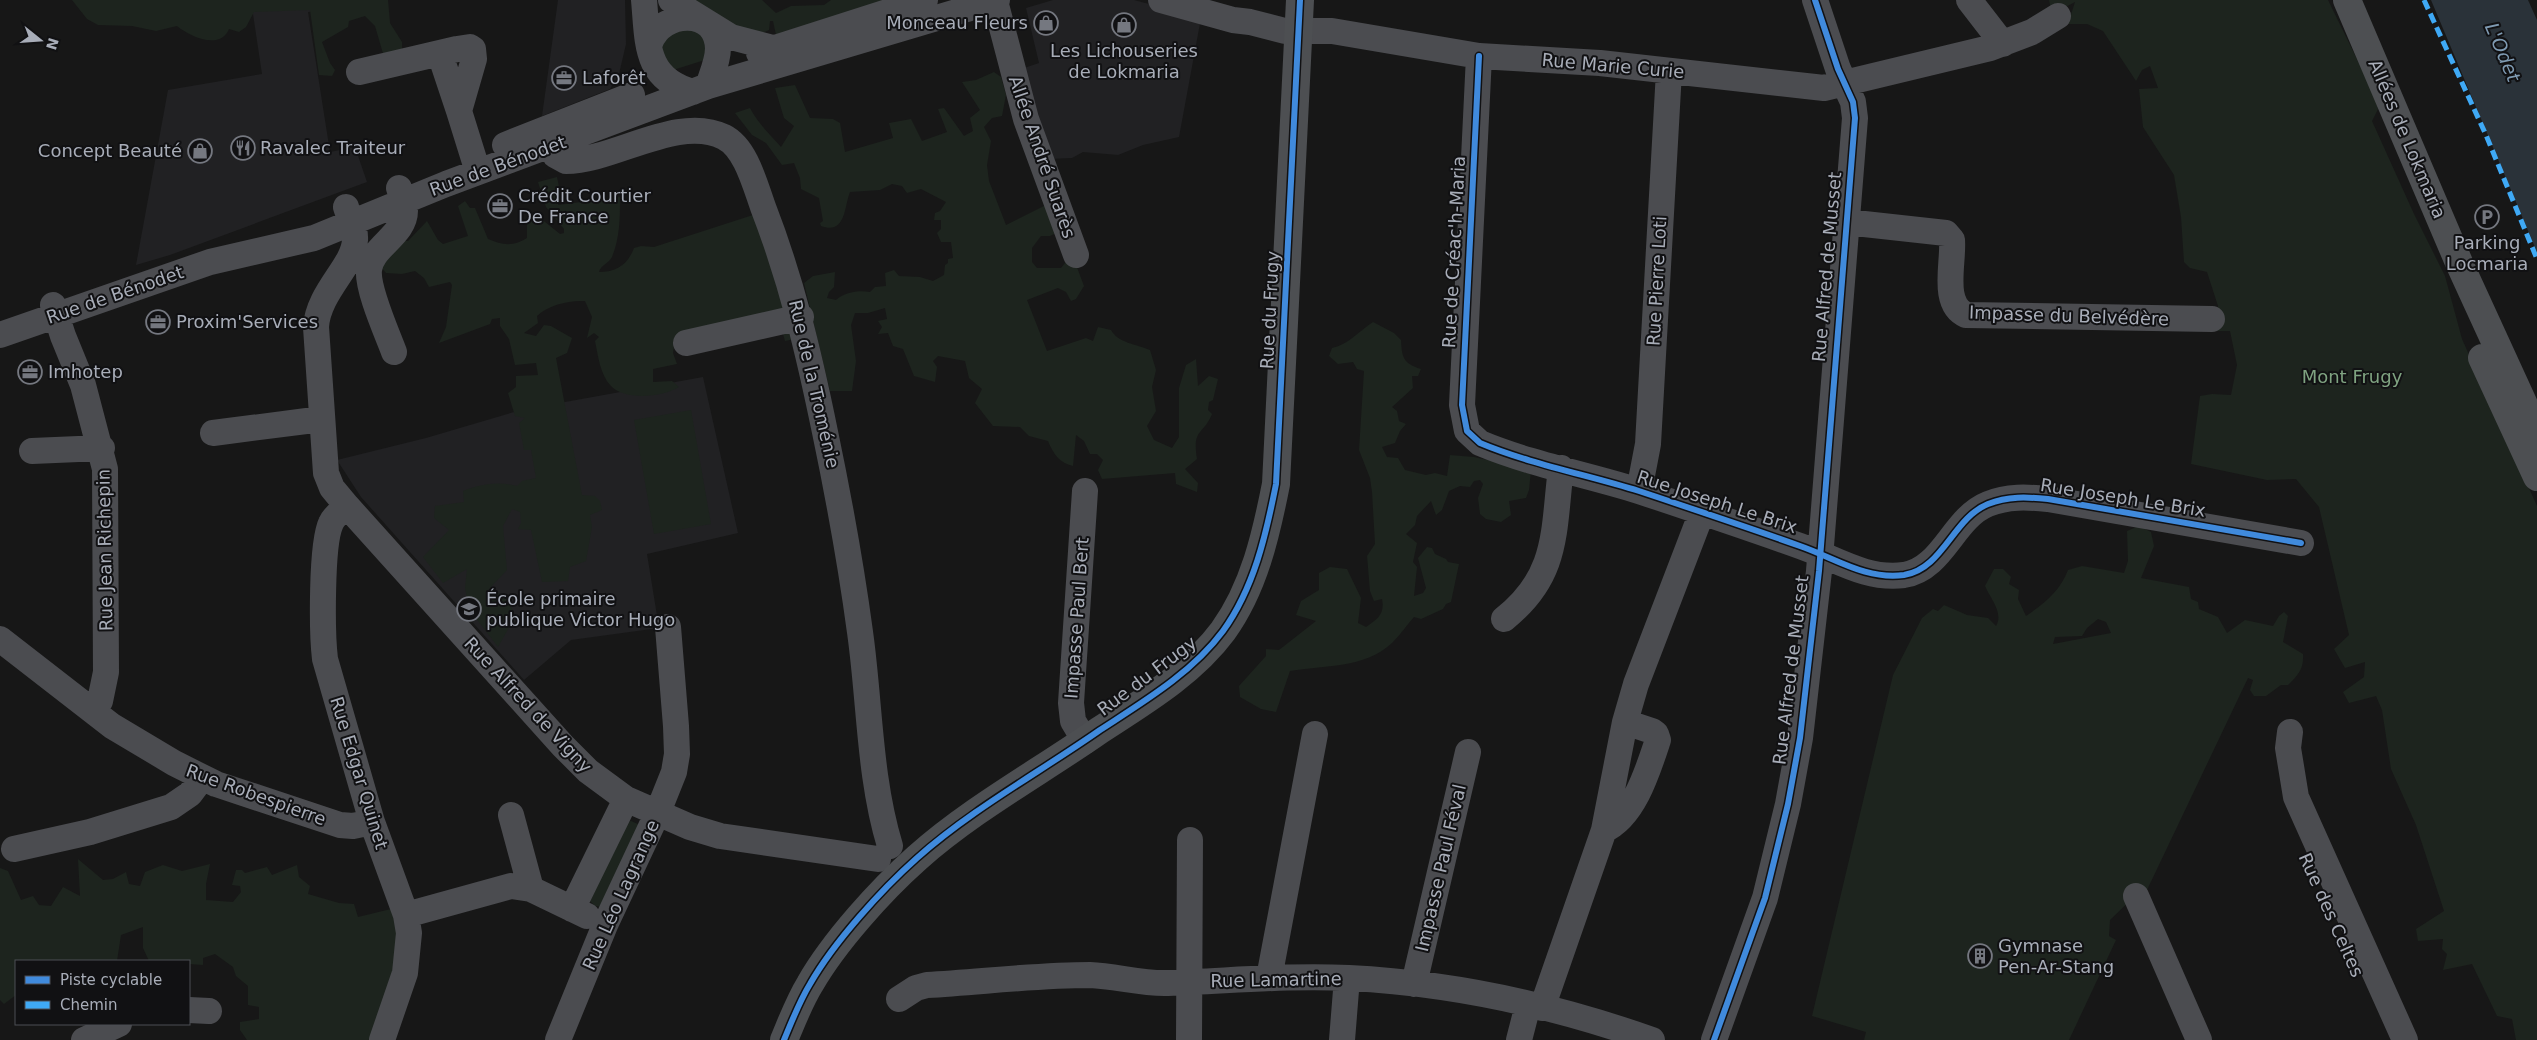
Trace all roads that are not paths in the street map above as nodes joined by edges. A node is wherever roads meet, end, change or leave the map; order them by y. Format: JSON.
{"nodes":[{"id":1,"x":644,"y":0,"type":"edge"},
{"id":2,"x":672,"y":0,"type":"edge"},
{"id":3,"x":925,"y":0,"type":"edge"},
{"id":4,"x":996,"y":0,"type":"edge"},
{"id":5,"x":1161,"y":0,"type":"edge"},
{"id":6,"x":1300,"y":0,"type":"edge"},
{"id":7,"x":1815,"y":0,"type":"edge"},
{"id":8,"x":1969,"y":0,"type":"edge"},
{"id":9,"x":2347,"y":0,"type":"edge"},
{"id":10,"x":2058,"y":16,"type":"dead end"},
{"id":11,"x":706,"y":22,"type":"junction"},
{"id":12,"x":1297,"y":31,"type":"junction"},
{"id":13,"x":2003,"y":44,"type":"junction"},
{"id":14,"x":774,"y":48,"type":"junction"},
{"id":15,"x":651,"y":52,"type":"junction"},
{"id":16,"x":1479,"y":56,"type":"junction"},
{"id":17,"x":1669,"y":71,"type":"junction"},
{"id":18,"x":359,"y":72,"type":"dead end"},
{"id":19,"x":705,"y":81,"type":"junction"},
{"id":20,"x":669,"y":82,"type":"junction"},
{"id":21,"x":1846,"y":84,"type":"junction"},
{"id":22,"x":622,"y":99,"type":"junction"},
{"id":23,"x":548,"y":138,"type":"junction"},
{"id":24,"x":485,"y":162,"type":"junction"},
{"id":25,"x":401,"y":194,"type":"junction"},
{"id":26,"x":348,"y":214,"type":"junction"},
{"id":27,"x":1846,"y":222,"type":"junction"},
{"id":28,"x":1076,"y":255,"type":"dead end"},
{"id":29,"x":2466,"y":279,"type":"junction"},
{"id":30,"x":54,"y":310,"type":"junction"},
{"id":31,"x":801,"y":317,"type":"junction"},
{"id":32,"x":2212,"y":320,"type":"dead end"},
{"id":33,"x":0,"y":324,"type":"edge"},
{"id":34,"x":0,"y":335,"type":"edge"},
{"id":35,"x":686,"y":343,"type":"dead end"},
{"id":36,"x":394,"y":352,"type":"dead end"},
{"id":37,"x":322,"y":419,"type":"junction"},
{"id":38,"x":2530,"y":423,"type":"edge"},
{"id":39,"x":213,"y":433,"type":"dead end"},
{"id":40,"x":1480,"y":443,"type":"joint"},
{"id":41,"x":102,"y":448,"type":"junction"},
{"id":42,"x":32,"y":451,"type":"dead end"},
{"id":43,"x":1562,"y":468,"type":"junction"},
{"id":44,"x":2537,"y":477,"type":"edge"},
{"id":45,"x":1085,"y":491,"type":"dead end"},
{"id":46,"x":1639,"y":491,"type":"junction"},
{"id":47,"x":346,"y":506,"type":"junction"},
{"id":48,"x":1702,"y":512,"type":"junction"},
{"id":49,"x":2301,"y":543,"type":"dead end"},
{"id":50,"x":1819,"y":553,"type":"junction"},
{"id":51,"x":1504,"y":619,"type":"dead end"},
{"id":52,"x":668,"y":627,"type":"dead end"},
{"id":53,"x":0,"y":639,"type":"edge"},
{"id":54,"x":94,"y":712,"type":"junction"},
{"id":55,"x":1625,"y":722,"type":"junction"},
{"id":56,"x":2290,"y":732,"type":"dead end"},
{"id":57,"x":1315,"y":734,"type":"dead end"},
{"id":58,"x":1085,"y":741,"type":"junction"},
{"id":59,"x":1468,"y":752,"type":"dead end"},
{"id":60,"x":202,"y":778,"type":"junction"},
{"id":61,"x":626,"y":799,"type":"junction"},
{"id":62,"x":658,"y":812,"type":"junction"},
{"id":63,"x":511,"y":815,"type":"dead end"},
{"id":64,"x":372,"y":822,"type":"junction"},
{"id":65,"x":1604,"y":830,"type":"junction"},
{"id":66,"x":1190,"y":840,"type":"dead end"},
{"id":67,"x":14,"y":849,"type":"dead end"},
{"id":68,"x":884,"y":853,"type":"junction"},
{"id":69,"x":917,"y":858,"type":"junction"},
{"id":70,"x":891,"y":884,"type":"junction"},
{"id":71,"x":531,"y":888,"type":"junction"},
{"id":72,"x":2136,"y":896,"type":"dead end"},
{"id":73,"x":572,"y":909,"type":"junction"},
{"id":74,"x":406,"y":915,"type":"junction"},
{"id":75,"x":605,"y":925,"type":"junction"},
{"id":76,"x":1269,"y":978,"type":"junction"},
{"id":77,"x":1347,"y":978,"type":"junction"},
{"id":78,"x":1189,"y":982,"type":"junction"},
{"id":79,"x":1414,"y":984,"type":"junction"},
{"id":80,"x":899,"y":999,"type":"dead end"},
{"id":81,"x":1535,"y":1006,"type":"junction"},
{"id":82,"x":117,"y":1025,"type":"edge"},
{"id":83,"x":2399,"y":1039,"type":"edge"},
{"id":84,"x":84,"y":1040,"type":"edge"},
{"id":85,"x":382,"y":1040,"type":"edge"},
{"id":86,"x":558,"y":1040,"type":"edge"},
{"id":87,"x":784,"y":1040,"type":"edge"},
{"id":88,"x":1188,"y":1040,"type":"edge"},
{"id":89,"x":1342,"y":1040,"type":"edge"},
{"id":90,"x":1519,"y":1040,"type":"edge"},
{"id":91,"x":1652,"y":1040,"type":"edge"},
{"id":92,"x":1714,"y":1040,"type":"edge"},
{"id":93,"x":2199,"y":1040,"type":"edge"}],
"edges":[{"from":1,"to":15,"type":"street"},
{"from":2,"to":11,"type":"street"},
{"from":3,"to":14,"type":"street","name":"Rue de Bénodet"},
{"from":4,"to":19,"type":"street","name":"Rue de Bénodet"},
{"from":4,"to":28,"type":"street","name":"Allée André Suarès"},
{"from":5,"to":12,"type":"street","name":"Rue Marie Curie"},
{"from":6,"to":12,"type":"main road","name":"Rue du Frugy"},
{"from":7,"to":21,"type":"street","name":"Rue Alfred de Musset"},
{"from":8,"to":13,"type":"street"},
{"from":9,"to":29,"type":"main road","name":"Allées de Lokmaria"},
{"from":10,"to":13,"type":"street","name":"Rue Marie Curie"},
{"from":11,"to":14,"type":"street"},
{"from":11,"to":15,"type":"street"},
{"from":11,"to":19,"type":"street"},
{"from":12,"to":16,"type":"street","name":"Rue Marie Curie"},
{"from":12,"to":58,"type":"main road","name":"Rue du Frugy"},
{"from":13,"to":21,"type":"street","name":"Rue Marie Curie"},
{"from":14,"to":19,"type":"street","name":"Rue de Bénodet"},
{"from":15,"to":20,"type":"street"},
{"from":15,"to":22,"type":"street"},
{"from":16,"to":17,"type":"street","name":"Rue Marie Curie"},
{"from":16,"to":40,"type":"street","name":"Rue de Créac'h-Maria"},
{"from":17,"to":21,"type":"street","name":"Rue Marie Curie"},
{"from":17,"to":46,"type":"street","name":"Rue Pierre Loti"},
{"from":18,"to":24,"type":"street"},
{"from":19,"to":20,"type":"street","name":"Rue de Bénodet"},
{"from":19,"to":23,"type":"street","name":"Rue de Bénodet"},
{"from":20,"to":22,"type":"street","name":"Rue de Bénodet"},
{"from":21,"to":27,"type":"street","name":"Rue Alfred de Musset"},
{"from":22,"to":23,"type":"street","name":"Rue de Bénodet"},
{"from":23,"to":24,"type":"street","name":"Rue de Bénodet"},
{"from":23,"to":31,"type":"street","name":"Rue de la Troménie"},
{"from":24,"to":25,"type":"street","name":"Rue de Bénodet"},
{"from":25,"to":26,"type":"street","name":"Rue de Bénodet"},
{"from":25,"to":36,"type":"street"},
{"from":26,"to":30,"type":"street","name":"Rue de Bénodet"},
{"from":26,"to":37,"type":"street","name":"Rue Alfred de Vigny"},
{"from":27,"to":32,"type":"street","name":"Impasse du Belvédère"},
{"from":27,"to":50,"type":"street","name":"Rue Alfred de Musset"},
{"from":29,"to":38,"type":"main road","name":"Allées de Lokmaria"},
{"from":29,"to":38,"type":"main road","name":"Allées de Lokmaria"},
{"from":30,"to":33,"type":"street","name":"Rue de Bénodet"},
{"from":30,"to":34,"type":"street","name":"Rue de Bénodet"},
{"from":30,"to":41,"type":"street","name":"Rue Jean Richepin"},
{"from":31,"to":35,"type":"street"},
{"from":31,"to":68,"type":"street","name":"Rue de la Troménie"},
{"from":37,"to":39,"type":"street"},
{"from":37,"to":47,"type":"street","name":"Rue Alfred de Vigny"},
{"from":38,"to":44,"type":"main road","name":"Allées de Lokmaria"},
{"from":40,"to":43,"type":"street","name":"Rue Joseph Le Brix"},
{"from":41,"to":42,"type":"street"},
{"from":41,"to":54,"type":"street","name":"Rue Jean Richepin"},
{"from":43,"to":46,"type":"street","name":"Rue Joseph Le Brix"},
{"from":43,"to":51,"type":"street"},
{"from":45,"to":58,"type":"street","name":"Impasse Paul Bert"},
{"from":46,"to":48,"type":"street","name":"Rue Joseph Le Brix"},
{"from":47,"to":61,"type":"street","name":"Rue Alfred de Vigny"},
{"from":47,"to":64,"type":"street","name":"Rue Edgar Quinet"},
{"from":48,"to":50,"type":"street","name":"Rue Joseph Le Brix"},
{"from":48,"to":55,"type":"street"},
{"from":49,"to":50,"type":"street","name":"Rue Joseph Le Brix"},
{"from":50,"to":92,"type":"street","name":"Rue Alfred de Musset"},
{"from":52,"to":62,"type":"street"},
{"from":53,"to":54,"type":"street","name":"Rue Robespierre"},
{"from":54,"to":60,"type":"street","name":"Rue Robespierre"},
{"from":55,"to":65,"type":"street"},
{"from":55,"to":65,"type":"street"},
{"from":56,"to":83,"type":"street","name":"Rue des Celtes"},
{"from":57,"to":76,"type":"street"},
{"from":58,"to":69,"type":"main road","name":"Rue du Frugy"},
{"from":59,"to":79,"type":"street","name":"Impasse Paul Féval"},
{"from":60,"to":64,"type":"street","name":"Rue Robespierre"},
{"from":60,"to":67,"type":"street"},
{"from":61,"to":62,"type":"street","name":"Rue Léo Lagrange"},
{"from":61,"to":73,"type":"street","name":"Rue Léo Lagrange"},
{"from":62,"to":68,"type":"street"},
{"from":62,"to":75,"type":"street","name":"Rue Léo Lagrange"},
{"from":63,"to":71,"type":"street"},
{"from":64,"to":74,"type":"street","name":"Rue Edgar Quinet"},
{"from":65,"to":81,"type":"street"},
{"from":66,"to":78,"type":"street"},
{"from":68,"to":69,"type":"street"},
{"from":68,"to":70,"type":"street"},
{"from":69,"to":70,"type":"main road","name":"Rue du Frugy"},
{"from":70,"to":87,"type":"main road","name":"Rue du Frugy"},
{"from":71,"to":73,"type":"street"},
{"from":71,"to":74,"type":"street"},
{"from":72,"to":93,"type":"street"},
{"from":73,"to":75,"type":"street"},
{"from":74,"to":85,"type":"street","name":"Rue Edgar Quinet"},
{"from":75,"to":86,"type":"street","name":"Rue Léo Lagrange"},
{"from":76,"to":77,"type":"street","name":"Rue Lamartine"},
{"from":76,"to":78,"type":"street","name":"Rue Lamartine"},
{"from":77,"to":79,"type":"street","name":"Rue Lamartine"},
{"from":77,"to":89,"type":"street"},
{"from":78,"to":80,"type":"street","name":"Rue Lamartine"},
{"from":78,"to":88,"type":"street"},
{"from":79,"to":81,"type":"street","name":"Rue Lamartine"},
{"from":81,"to":90,"type":"street"},
{"from":81,"to":91,"type":"street","name":"Rue Lamartine"},
{"from":82,"to":84,"type":"street"}]}
